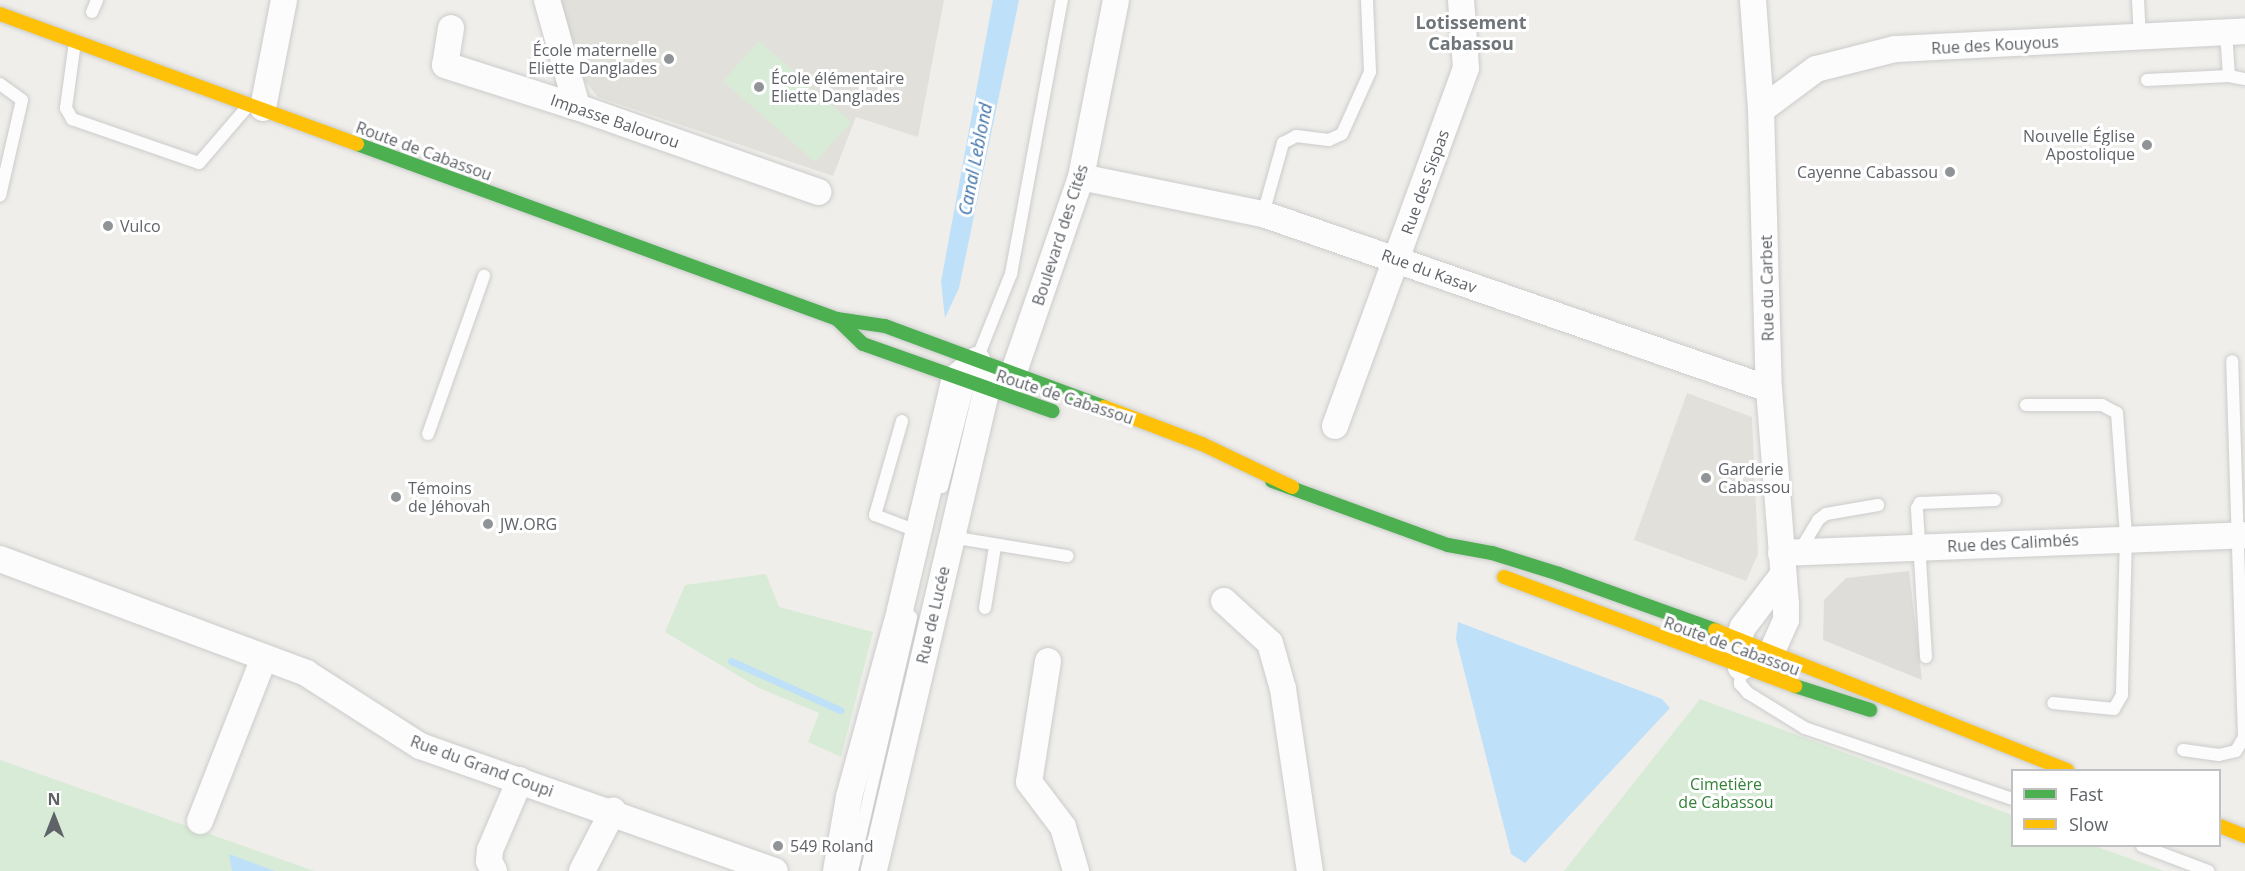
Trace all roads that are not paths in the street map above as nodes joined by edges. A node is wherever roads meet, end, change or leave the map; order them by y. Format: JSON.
{"nodes":[{"id":1,"x":97,"y":0,"type":"edge"},
{"id":2,"x":284,"y":0,"type":"edge"},
{"id":3,"x":547,"y":0,"type":"edge"},
{"id":4,"x":1062,"y":0,"type":"edge"},
{"id":5,"x":1116,"y":0,"type":"edge"},
{"id":6,"x":1367,"y":0,"type":"edge"},
{"id":7,"x":1461,"y":0,"type":"edge"},
{"id":8,"x":1753,"y":0,"type":"edge"},
{"id":9,"x":2138,"y":0,"type":"edge"},
{"id":10,"x":92,"y":12,"type":"dead end"},
{"id":11,"x":0,"y":14,"type":"edge"},
{"id":12,"x":452,"y":28,"type":"dead end"},
{"id":13,"x":2236,"y":32,"type":"edge"},
{"id":14,"x":2140,"y":36,"type":"junction"},
{"id":15,"x":75,"y":40,"type":"junction"},
{"id":16,"x":2229,"y":76,"type":"junction"},
{"id":17,"x":2245,"y":79,"type":"edge"},
{"id":18,"x":2147,"y":81,"type":"dead end"},
{"id":19,"x":0,"y":84,"type":"edge"},
{"id":20,"x":256,"y":106,"type":"junction"},
{"id":21,"x":578,"y":106,"type":"junction"},
{"id":22,"x":1761,"y":110,"type":"junction"},
{"id":23,"x":1081,"y":177,"type":"junction"},
{"id":24,"x":819,"y":192,"type":"dead end"},
{"id":25,"x":0,"y":196,"type":"edge"},
{"id":26,"x":1263,"y":214,"type":"junction"},
{"id":27,"x":1398,"y":260,"type":"junction"},
{"id":28,"x":484,"y":276,"type":"dead end"},
{"id":29,"x":837,"y":319,"type":"junction"},
{"id":30,"x":2232,"y":361,"type":"dead end"},
{"id":31,"x":984,"y":379,"type":"junction"},
{"id":32,"x":1769,"y":389,"type":"junction"},
{"id":33,"x":2026,"y":405,"type":"dead end"},
{"id":34,"x":1061,"y":414,"type":"dead end"},
{"id":35,"x":902,"y":421,"type":"dead end"},
{"id":36,"x":1335,"y":426,"type":"dead end"},
{"id":37,"x":428,"y":434,"type":"dead end"},
{"id":38,"x":1172,"y":449,"type":"dead end"},
{"id":39,"x":1292,"y":487,"type":"junction"},
{"id":40,"x":1995,"y":500,"type":"dead end"},
{"id":41,"x":1878,"y":505,"type":"dead end"},
{"id":42,"x":919,"y":532,"type":"junction"},
{"id":43,"x":2241,"y":534,"type":"edge"},
{"id":44,"x":951,"y":537,"type":"junction"},
{"id":45,"x":2126,"y":537,"type":"junction"},
{"id":46,"x":1448,"y":545,"type":"junction"},
{"id":47,"x":995,"y":547,"type":"junction"},
{"id":48,"x":1920,"y":548,"type":"junction"},
{"id":49,"x":1067,"y":556,"type":"dead end"},
{"id":50,"x":0,"y":559,"type":"edge"},
{"id":51,"x":1787,"y":560,"type":"junction"},
{"id":52,"x":1224,"y":601,"type":"dead end"},
{"id":53,"x":985,"y":608,"type":"dead end"},
{"id":54,"x":1738,"y":640,"type":"junction"},
{"id":55,"x":1772,"y":651,"type":"junction"},
{"id":56,"x":1926,"y":657,"type":"dead end"},
{"id":57,"x":264,"y":658,"type":"junction"},
{"id":58,"x":1048,"y":661,"type":"dead end"},
{"id":59,"x":1741,"y":667,"type":"junction"},
{"id":60,"x":2053,"y":703,"type":"dead end"},
{"id":61,"x":2182,"y":750,"type":"dead end"},
{"id":62,"x":2015,"y":751,"type":"junction"},
{"id":63,"x":2062,"y":769,"type":"edge"},
{"id":64,"x":520,"y":780,"type":"junction"},
{"id":65,"x":2011,"y":798,"type":"edge"},
{"id":66,"x":613,"y":812,"type":"junction"},
{"id":67,"x":200,"y":821,"type":"dead end"},
{"id":68,"x":2221,"y":826,"type":"edge"},
{"id":69,"x":2245,"y":836,"type":"edge"},
{"id":70,"x":2145,"y":847,"type":"edge"},
{"id":71,"x":494,"y":871,"type":"edge"},
{"id":72,"x":582,"y":871,"type":"edge"},
{"id":73,"x":775,"y":871,"type":"edge"},
{"id":74,"x":836,"y":871,"type":"edge"},
{"id":75,"x":852,"y":871,"type":"edge"},
{"id":76,"x":874,"y":871,"type":"edge"},
{"id":77,"x":1076,"y":871,"type":"edge"},
{"id":78,"x":1310,"y":871,"type":"edge"},
{"id":79,"x":2208,"y":871,"type":"edge"}],
"edges":[{"from":1,"to":10,"type":"lane"},
{"from":2,"to":20,"type":"street"},
{"from":3,"to":21,"type":"street"},
{"from":4,"to":31,"type":"lane"},
{"from":5,"to":23,"type":"street","name":"Boulevard des Cités"},
{"from":6,"to":26,"type":"lane"},
{"from":7,"to":27,"type":"street","name":"Rue des Sispas"},
{"from":8,"to":22,"type":"street","name":"Rue du Carbet"},
{"from":9,"to":14,"type":"lane"},
{"from":11,"to":15,"type":"main road","name":"Route de Cabassou"},
{"from":12,"to":21,"type":"street","name":"Impasse Balourou"},
{"from":13,"to":14,"type":"street","name":"Rue des Kouyous"},
{"from":13,"to":16,"type":"lane"},
{"from":14,"to":22,"type":"street","name":"Rue des Kouyous"},
{"from":15,"to":20,"type":"main road","name":"Route de Cabassou"},
{"from":15,"to":20,"type":"lane"},
{"from":16,"to":17,"type":"lane"},
{"from":16,"to":18,"type":"lane"},
{"from":19,"to":25,"type":"lane"},
{"from":20,"to":29,"type":"main road","name":"Route de Cabassou"},
{"from":21,"to":24,"type":"street","name":"Impasse Balourou"},
{"from":22,"to":32,"type":"street","name":"Rue du Carbet"},
{"from":23,"to":26,"type":"street","name":"Rue du Kasav"},
{"from":23,"to":31,"type":"street","name":"Boulevard des Cités"},
{"from":26,"to":27,"type":"street","name":"Rue du Kasav"},
{"from":27,"to":32,"type":"street","name":"Rue du Kasav"},
{"from":27,"to":36,"type":"street","name":"Rue des Sispas"},
{"from":28,"to":37,"type":"lane"},
{"from":29,"to":31,"type":"main road","name":"Route de Cabassou"},
{"from":29,"to":31,"type":"main road","name":"Route de Cabassou"},
{"from":30,"to":43,"type":"lane"},
{"from":31,"to":34,"type":"main road","name":"Route de Cabassou"},
{"from":31,"to":39,"type":"main road","name":"Route de Cabassou"},
{"from":31,"to":42,"type":"street"},
{"from":31,"to":44,"type":"street","name":"Rue de Lucée"},
{"from":31,"to":75,"type":"lane"},
{"from":32,"to":51,"type":"street","name":"Rue du Carbet"},
{"from":33,"to":45,"type":"lane"},
{"from":35,"to":42,"type":"lane"},
{"from":38,"to":39,"type":"main road","name":"Route de Cabassou"},
{"from":39,"to":46,"type":"main road","name":"Route de Cabassou"},
{"from":40,"to":48,"type":"lane"},
{"from":41,"to":51,"type":"lane"},
{"from":42,"to":74,"type":"street"},
{"from":43,"to":45,"type":"street","name":"Rue des Calimbés"},
{"from":43,"to":61,"type":"lane"},
{"from":44,"to":47,"type":"lane"},
{"from":44,"to":76,"type":"street","name":"Rue de Lucée"},
{"from":45,"to":48,"type":"street","name":"Rue des Calimbés"},
{"from":45,"to":60,"type":"lane"},
{"from":46,"to":54,"type":"main road","name":"Route de Cabassou"},
{"from":46,"to":59,"type":"main road","name":"Route de Cabassou"},
{"from":47,"to":49,"type":"lane"},
{"from":47,"to":53,"type":"lane"},
{"from":48,"to":51,"type":"street","name":"Rue des Calimbés"},
{"from":48,"to":56,"type":"lane"},
{"from":50,"to":57,"type":"street","name":"Rue du Grand Coupi"},
{"from":51,"to":54,"type":"street"},
{"from":51,"to":55,"type":"street","name":"Rue du Carbet"},
{"from":52,"to":78,"type":"street"},
{"from":54,"to":55,"type":"main road","name":"Route de Cabassou"},
{"from":54,"to":59,"type":"street"},
{"from":55,"to":59,"type":"street"},
{"from":55,"to":62,"type":"main road","name":"Route de Cabassou"},
{"from":57,"to":64,"type":"street","name":"Rue du Grand Coupi"},
{"from":57,"to":67,"type":"street"},
{"from":58,"to":77,"type":"street"},
{"from":59,"to":62,"type":"main road","name":"Route de Cabassou"},
{"from":59,"to":65,"type":"lane"},
{"from":62,"to":63,"type":"main road","name":"Route de Cabassou"},
{"from":64,"to":66,"type":"street","name":"Rue du Grand Coupi"},
{"from":64,"to":71,"type":"street"},
{"from":66,"to":72,"type":"street"},
{"from":66,"to":73,"type":"street","name":"Rue du Grand Coupi"},
{"from":68,"to":69,"type":"main road"},
{"from":70,"to":79,"type":"lane"}]}
